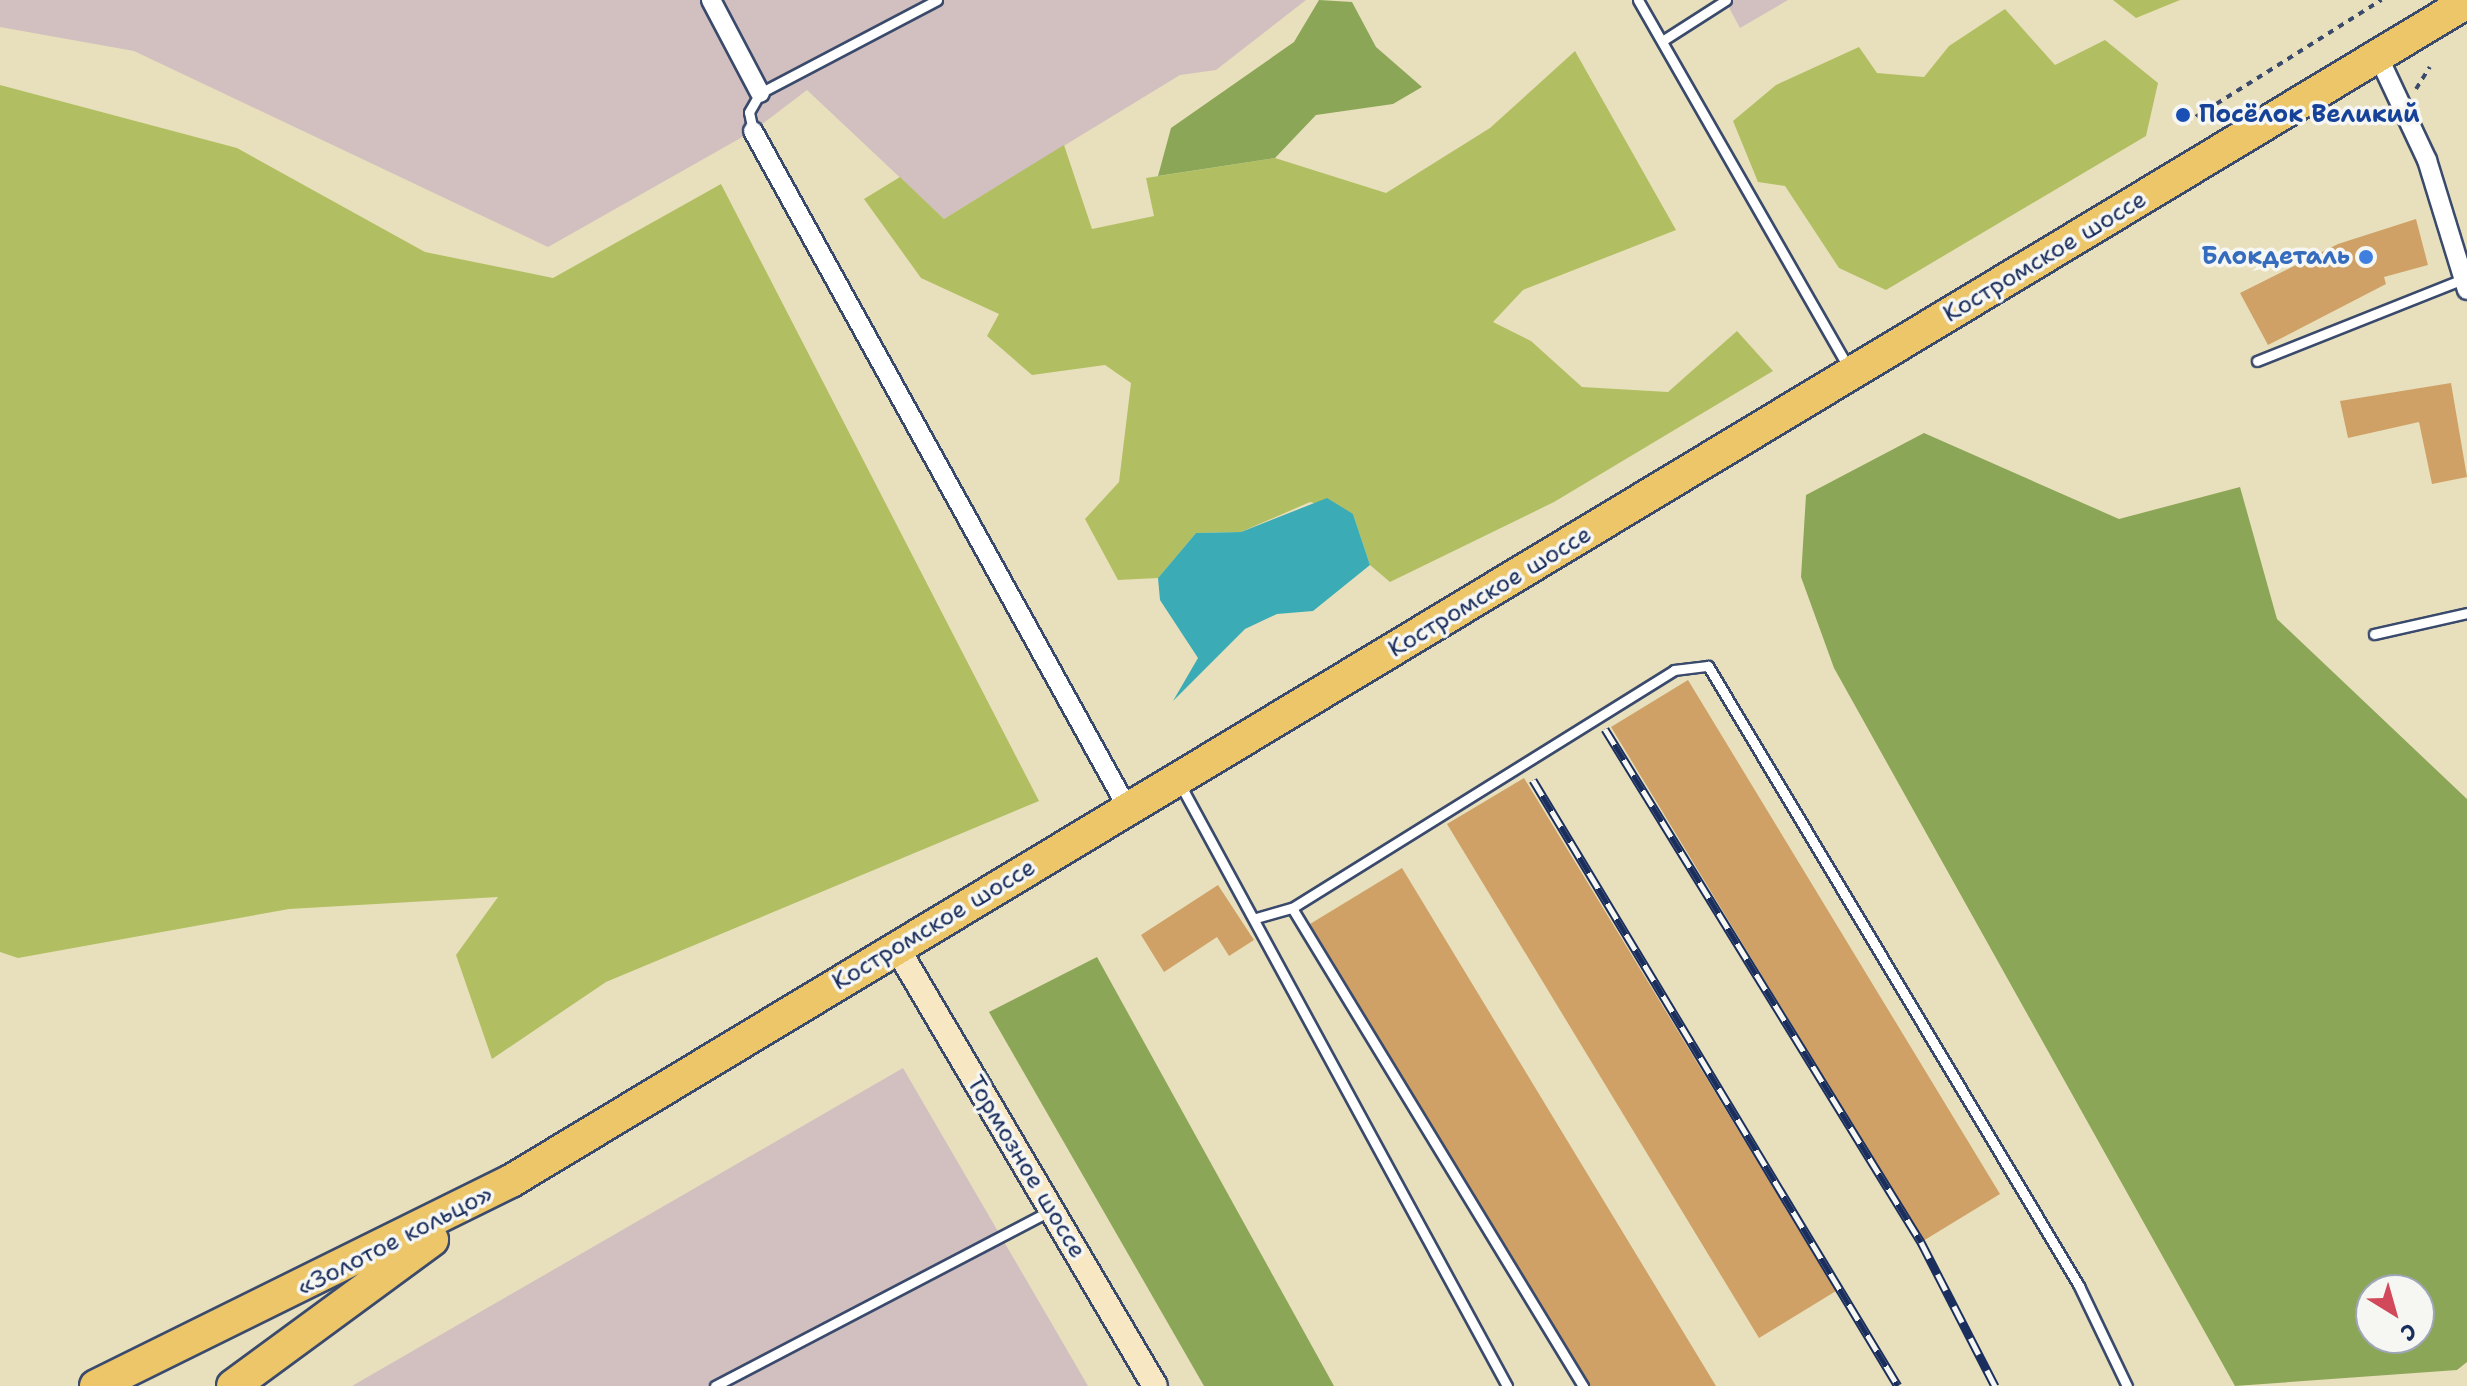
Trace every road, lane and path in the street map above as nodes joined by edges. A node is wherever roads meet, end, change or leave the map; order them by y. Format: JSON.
{"nodes":[{"id":1,"x":711,"y":0,"type":"edge"},
{"id":2,"x":937,"y":0,"type":"edge"},
{"id":3,"x":1638,"y":0,"type":"edge"},
{"id":4,"x":1726,"y":0,"type":"edge"},
{"id":5,"x":2381,"y":0,"type":"edge"},
{"id":6,"x":2467,"y":2,"type":"edge"},
{"id":7,"x":1662,"y":41,"type":"junction"},
{"id":8,"x":2378,"y":56,"type":"junction"},
{"id":9,"x":760,"y":93,"type":"junction"},
{"id":10,"x":2186,"y":123,"type":"dead end"},
{"id":11,"x":753,"y":131,"type":"joint"},
{"id":12,"x":2465,"y":284,"type":"edge"},
{"id":13,"x":2257,"y":361,"type":"dead end"},
{"id":14,"x":1852,"y":375,"type":"junction"},
{"id":15,"x":2467,"y":613,"type":"edge"},
{"id":16,"x":2374,"y":634,"type":"dead end"},
{"id":17,"x":1177,"y":779,"type":"junction"},
{"id":18,"x":1128,"y":809,"type":"junction"},
{"id":19,"x":1292,"y":908,"type":"junction"},
{"id":20,"x":1256,"y":918,"type":"junction"},
{"id":21,"x":897,"y":948,"type":"junction"},
{"id":22,"x":511,"y":1181,"type":"junction"},
{"id":23,"x":1051,"y":1210,"type":"junction"},
{"id":24,"x":96,"y":1386,"type":"edge"},
{"id":25,"x":233,"y":1386,"type":"edge"},
{"id":26,"x":715,"y":1386,"type":"edge"},
{"id":27,"x":1155,"y":1386,"type":"edge"},
{"id":28,"x":1507,"y":1386,"type":"edge"},
{"id":29,"x":1583,"y":1386,"type":"edge"},
{"id":30,"x":2127,"y":1386,"type":"edge"}],
"edges":[{"from":1,"to":9,"type":"street"},
{"from":2,"to":9,"type":"lane"},
{"from":3,"to":7,"type":"lane"},
{"from":4,"to":7,"type":"lane"},
{"from":5,"to":10,"type":"path"},
{"from":6,"to":8,"type":"highway","name":"Костромское шоссе"},
{"from":7,"to":14,"type":"lane"},
{"from":8,"to":12,"type":"street"},
{"from":8,"to":14,"type":"highway","name":"Костромское шоссе"},
{"from":9,"to":11,"type":"lane"},
{"from":11,"to":18,"type":"street"},
{"from":12,"to":13,"type":"lane"},
{"from":14,"to":17,"type":"highway","name":"Костромское шоссе"},
{"from":15,"to":16,"type":"lane"},
{"from":17,"to":18,"type":"highway","name":"Костромское шоссе"},
{"from":17,"to":20,"type":"lane"},
{"from":18,"to":21,"type":"highway","name":"Костромское шоссе"},
{"from":19,"to":20,"type":"lane"},
{"from":19,"to":29,"type":"lane"},
{"from":19,"to":30,"type":"lane"},
{"from":20,"to":28,"type":"lane"},
{"from":21,"to":22,"type":"highway","name":"Костромское шоссе"},
{"from":21,"to":23,"type":"street","name":"Тормозное шоссе"},
{"from":22,"to":24,"type":"highway","name":"«Золотое кольцо»"},
{"from":22,"to":25,"type":"highway","name":"«Золотое кольцо»"},
{"from":23,"to":26,"type":"lane"},
{"from":23,"to":27,"type":"street","name":"Тормозное шоссе"}]}
